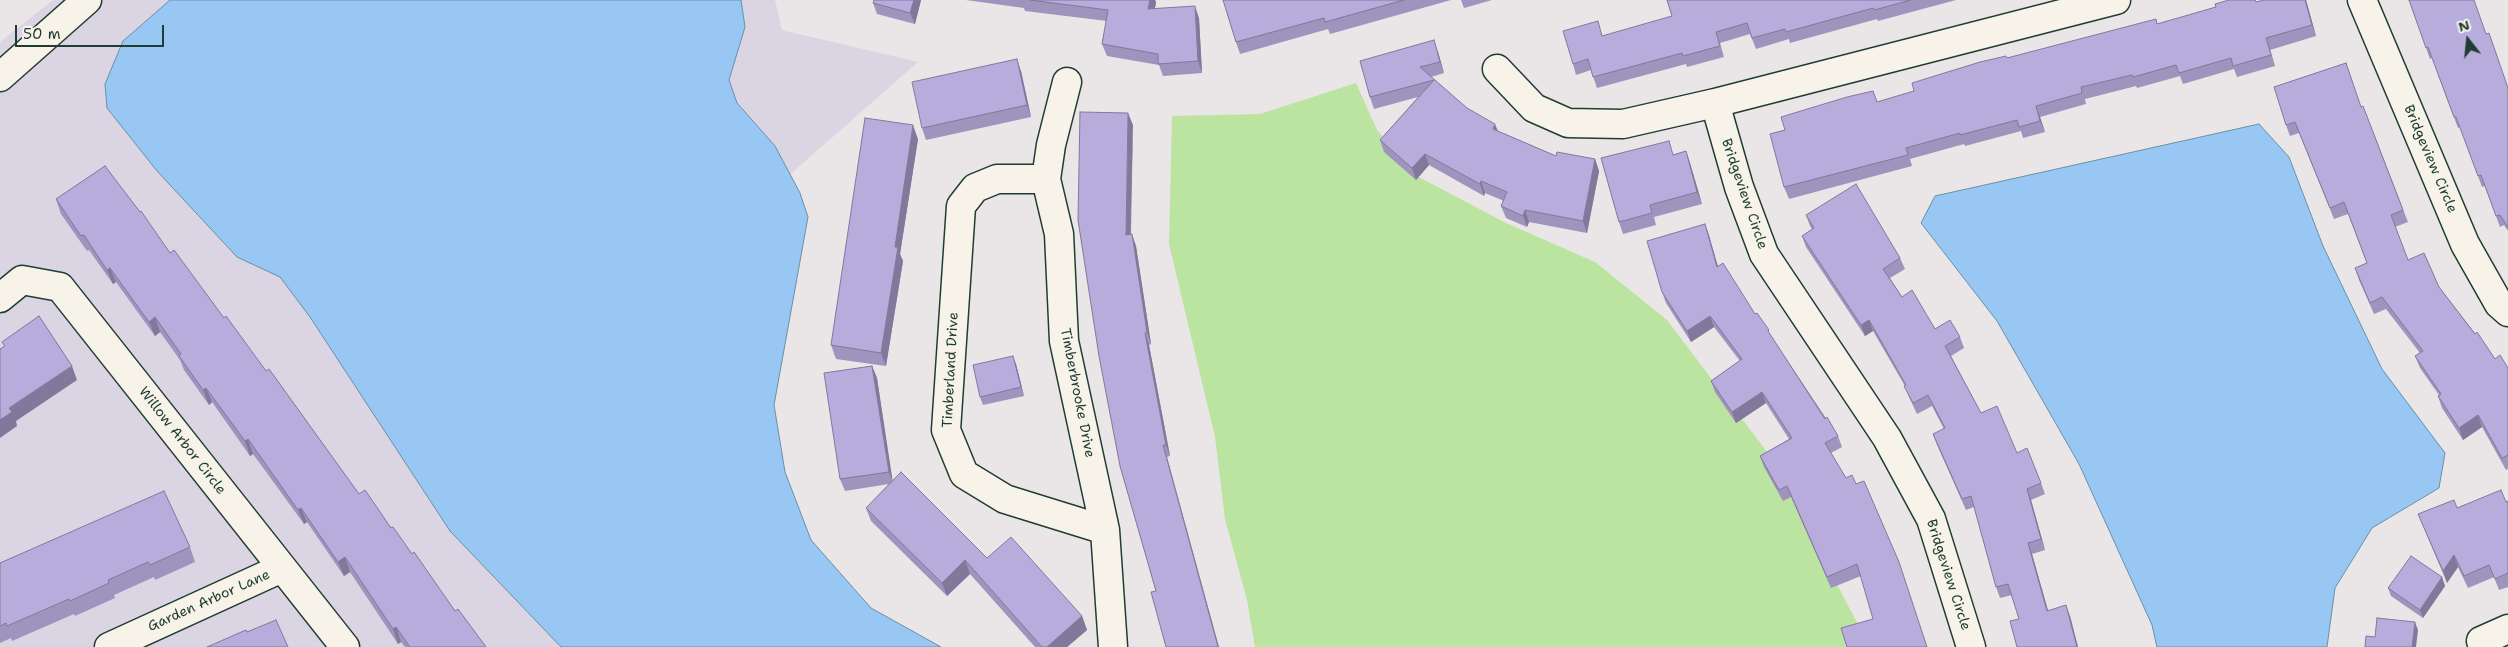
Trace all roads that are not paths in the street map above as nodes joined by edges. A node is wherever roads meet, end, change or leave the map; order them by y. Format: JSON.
{"nodes":[{"id":1,"x":2116,"y":0,"type":"edge"},
{"id":2,"x":2362,"y":0,"type":"edge"},
{"id":3,"x":74,"y":4,"type":"edge"},
{"id":4,"x":1497,"y":69,"type":"dead end"},
{"id":5,"x":4,"y":72,"type":"edge"},
{"id":6,"x":1067,"y":82,"type":"dead end"},
{"id":7,"x":1715,"y":103,"type":"junction"},
{"id":8,"x":1046,"y":179,"type":"junction"},
{"id":9,"x":0,"y":298,"type":"edge"},
{"id":10,"x":2508,"y":312,"type":"edge"},
{"id":11,"x":1105,"y":530,"type":"junction"},
{"id":12,"x":282,"y":568,"type":"junction"},
{"id":13,"x":2508,"y":629,"type":"edge"},
{"id":14,"x":2481,"y":641,"type":"dead end"},
{"id":15,"x":109,"y":647,"type":"edge"},
{"id":16,"x":346,"y":647,"type":"edge"},
{"id":17,"x":1113,"y":647,"type":"edge"},
{"id":18,"x":1971,"y":647,"type":"edge"}],
"edges":[{"from":1,"to":7,"type":"street"},
{"from":2,"to":10,"type":"street","name":"Bridgeview Circle"},
{"from":3,"to":5,"type":"street"},
{"from":4,"to":7,"type":"street"},
{"from":6,"to":8,"type":"street","name":"Timberbrooke Drive"},
{"from":7,"to":18,"type":"street","name":"Bridgeview Circle"},
{"from":8,"to":11,"type":"street","name":"Timberbrooke Drive"},
{"from":8,"to":11,"type":"street","name":"Timberland Drive"},
{"from":9,"to":12,"type":"street","name":"Willow Arbor Circle"},
{"from":11,"to":17,"type":"street","name":"Timberbrooke Drive"},
{"from":12,"to":15,"type":"street","name":"Garden Arbor Lane"},
{"from":12,"to":16,"type":"street","name":"Willow Arbor Circle"},
{"from":13,"to":14,"type":"street"}]}
